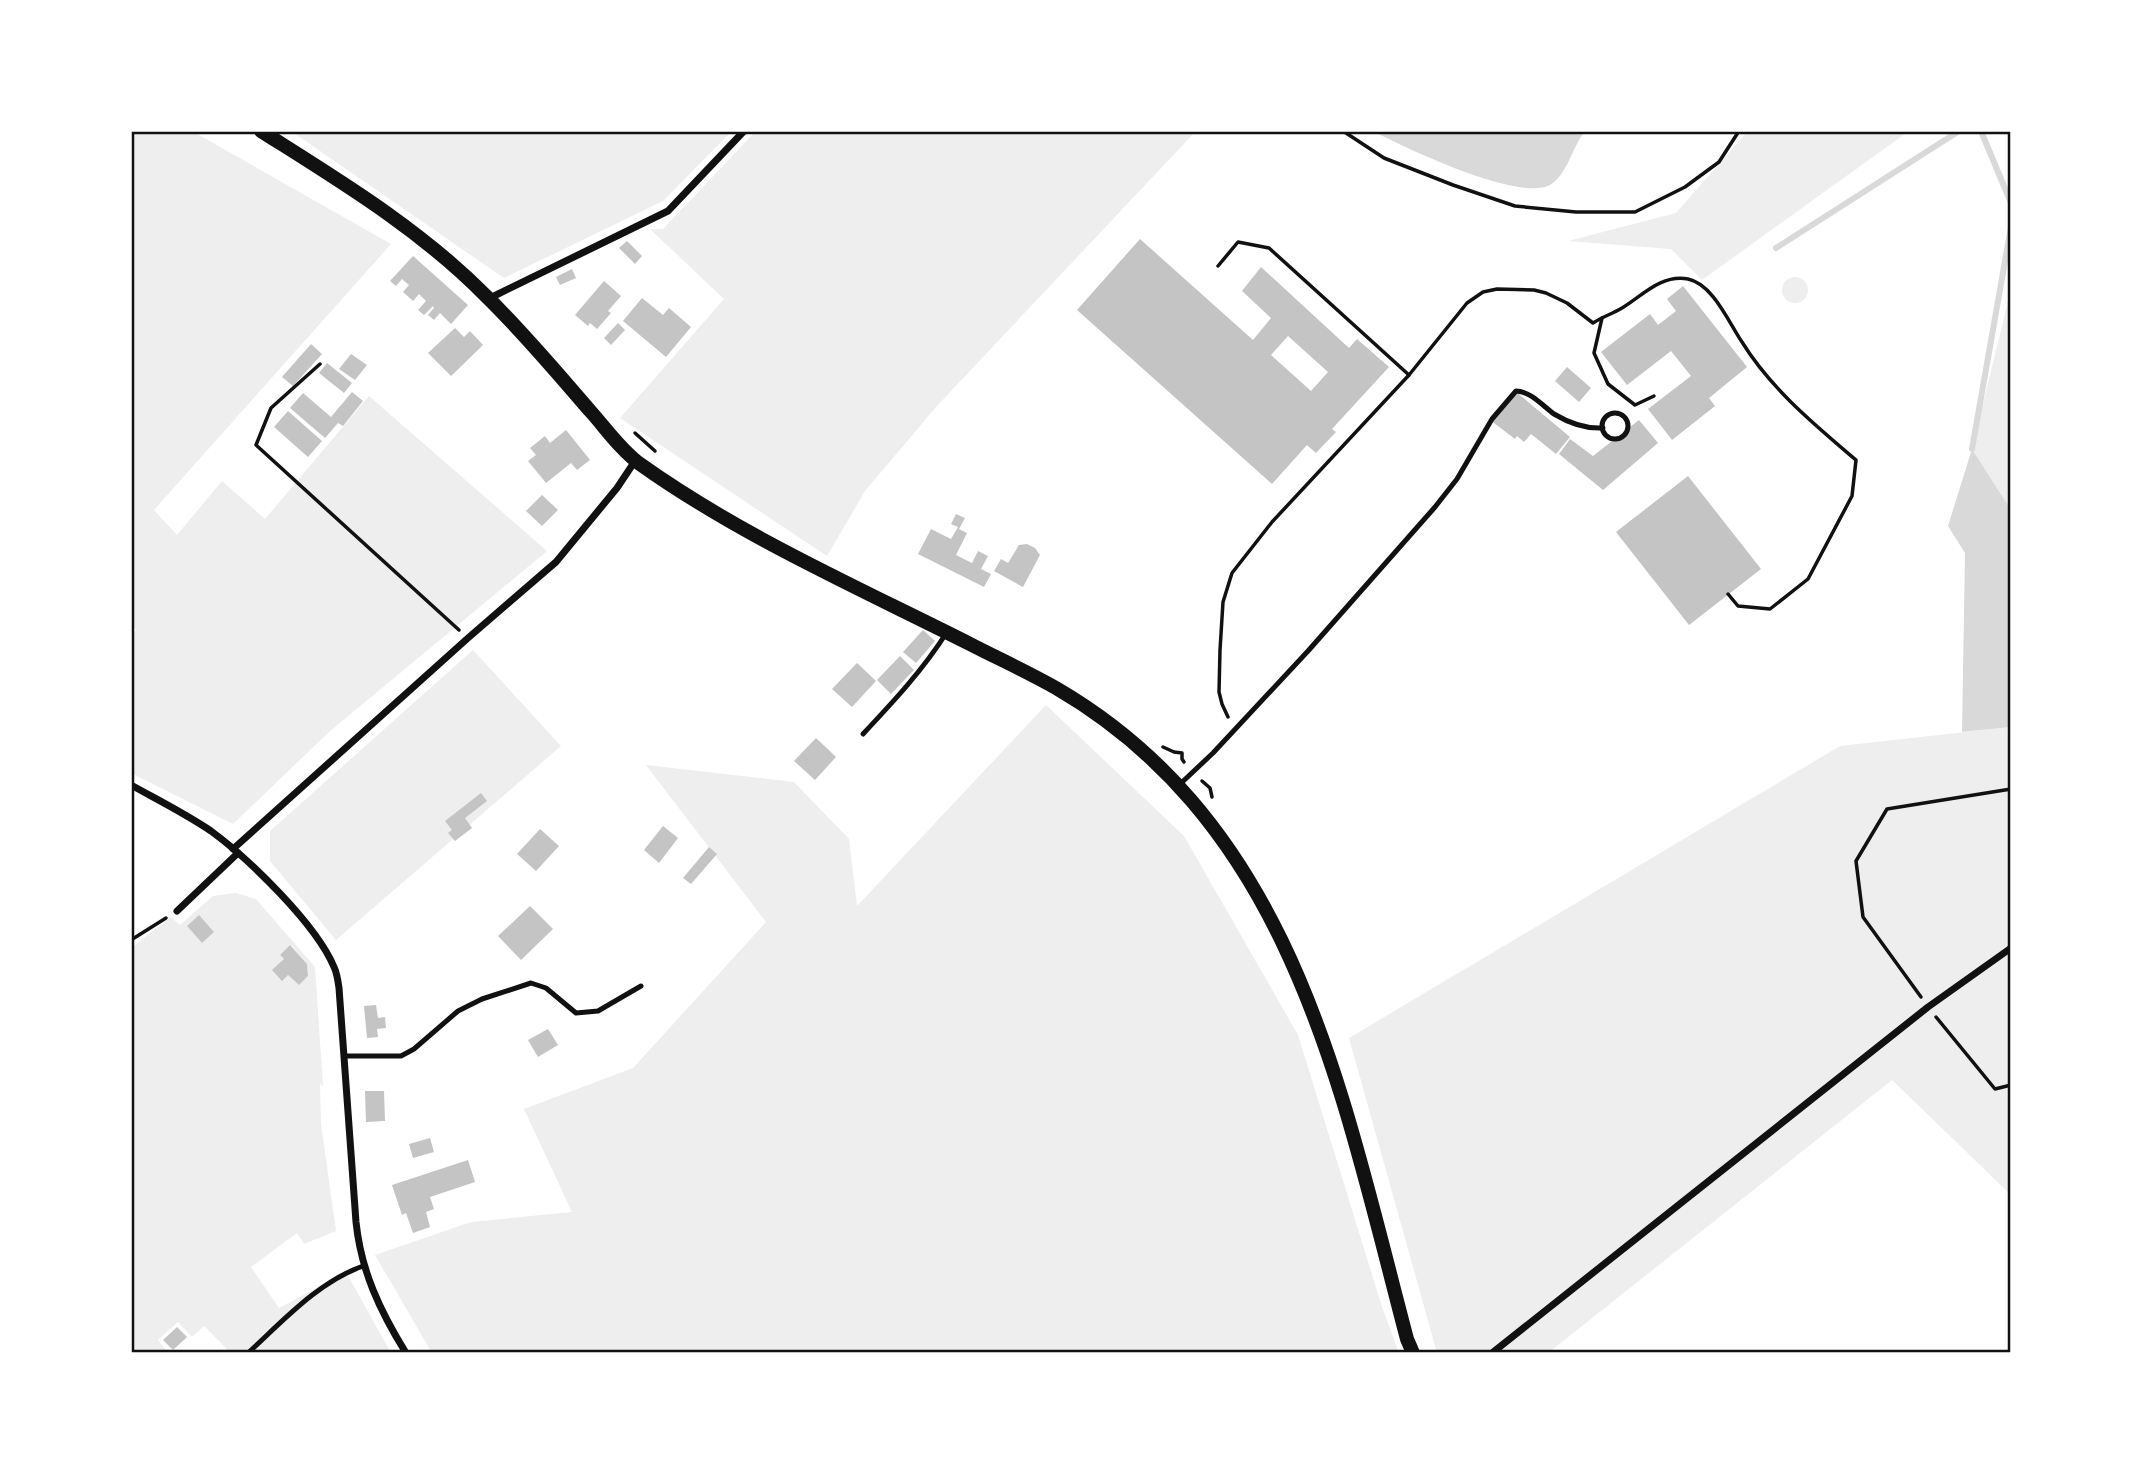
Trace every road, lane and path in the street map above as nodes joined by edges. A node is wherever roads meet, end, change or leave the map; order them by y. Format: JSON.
{"nodes":[{"id":1,"x":261,"y":131,"type":"edge"},
{"id":2,"x":744,"y":131,"type":"edge"},
{"id":3,"x":1343,"y":131,"type":"edge"},
{"id":4,"x":1739,"y":131,"type":"edge"},
{"id":5,"x":1218,"y":266,"type":"dead end"},
{"id":6,"x":489,"y":299,"type":"junction"},
{"id":7,"x":1603,"y":316,"type":"junction"},
{"id":8,"x":320,"y":364,"type":"dead end"},
{"id":9,"x":1409,"y":374,"type":"junction"},
{"id":10,"x":1654,"y":397,"type":"dead end"},
{"id":11,"x":1603,"y":428,"type":"junction"},
{"id":12,"x":629,"y":429,"type":"dead end"},
{"id":13,"x":663,"y":458,"type":"dead end"},
{"id":14,"x":635,"y":461,"type":"junction"},
{"id":15,"x":1728,"y":594,"type":"dead end"},
{"id":16,"x":947,"y":632,"type":"junction"},
{"id":17,"x":468,"y":638,"type":"junction"},
{"id":18,"x":1235,"y":728,"type":"junction"},
{"id":19,"x":863,"y":734,"type":"dead end"},
{"id":20,"x":1159,"y":744,"type":"dead end"},
{"id":21,"x":1194,"y":772,"type":"junction"},
{"id":22,"x":131,"y":785,"type":"edge"},
{"id":23,"x":1178,"y":786,"type":"junction"},
{"id":24,"x":2011,"y":789,"type":"edge"},
{"id":25,"x":1214,"y":804,"type":"dead end"},
{"id":26,"x":235,"y":851,"type":"junction"},
{"id":27,"x":177,"y":911,"type":"joint"},
{"id":28,"x":131,"y":940,"type":"edge"},
{"id":29,"x":2011,"y":948,"type":"edge"},
{"id":30,"x":641,"y":986,"type":"dead end"},
{"id":31,"x":1928,"y":1007,"type":"junction"},
{"id":32,"x":345,"y":1056,"type":"junction"},
{"id":33,"x":2011,"y":1086,"type":"edge"},
{"id":34,"x":363,"y":1266,"type":"junction"},
{"id":35,"x":248,"y":1353,"type":"edge"},
{"id":36,"x":406,"y":1353,"type":"edge"},
{"id":37,"x":1413,"y":1353,"type":"edge"},
{"id":38,"x":1492,"y":1353,"type":"edge"}],
"edges":[{"from":1,"to":6,"type":"main road"},
{"from":2,"to":6,"type":"street"},
{"from":3,"to":4,"type":"path"},
{"from":5,"to":9,"type":"path"},
{"from":6,"to":14,"type":"main road"},
{"from":7,"to":9,"type":"path"},
{"from":7,"to":10,"type":"path"},
{"from":7,"to":15,"type":"path"},
{"from":8,"to":17,"type":"path"},
{"from":9,"to":18,"type":"path"},
{"from":11,"to":11,"type":"lane"},
{"from":11,"to":18,"type":"lane"},
{"from":12,"to":13,"type":"path"},
{"from":14,"to":16,"type":"main road"},
{"from":14,"to":17,"type":"street"},
{"from":16,"to":19,"type":"lane"},
{"from":16,"to":23,"type":"main road"},
{"from":17,"to":26,"type":"street"},
{"from":18,"to":21,"type":"lane"},
{"from":20,"to":21,"type":"path"},
{"from":21,"to":23,"type":"lane"},
{"from":21,"to":25,"type":"path"},
{"from":22,"to":26,"type":"street"},
{"from":23,"to":37,"type":"main road"},
{"from":24,"to":31,"type":"path"},
{"from":26,"to":27,"type":"street"},
{"from":26,"to":32,"type":"street"},
{"from":27,"to":28,"type":"path"},
{"from":29,"to":31,"type":"street"},
{"from":30,"to":32,"type":"lane"},
{"from":31,"to":33,"type":"path"},
{"from":31,"to":38,"type":"street"},
{"from":32,"to":34,"type":"street"},
{"from":34,"to":35,"type":"lane"},
{"from":34,"to":36,"type":"street"}]}
